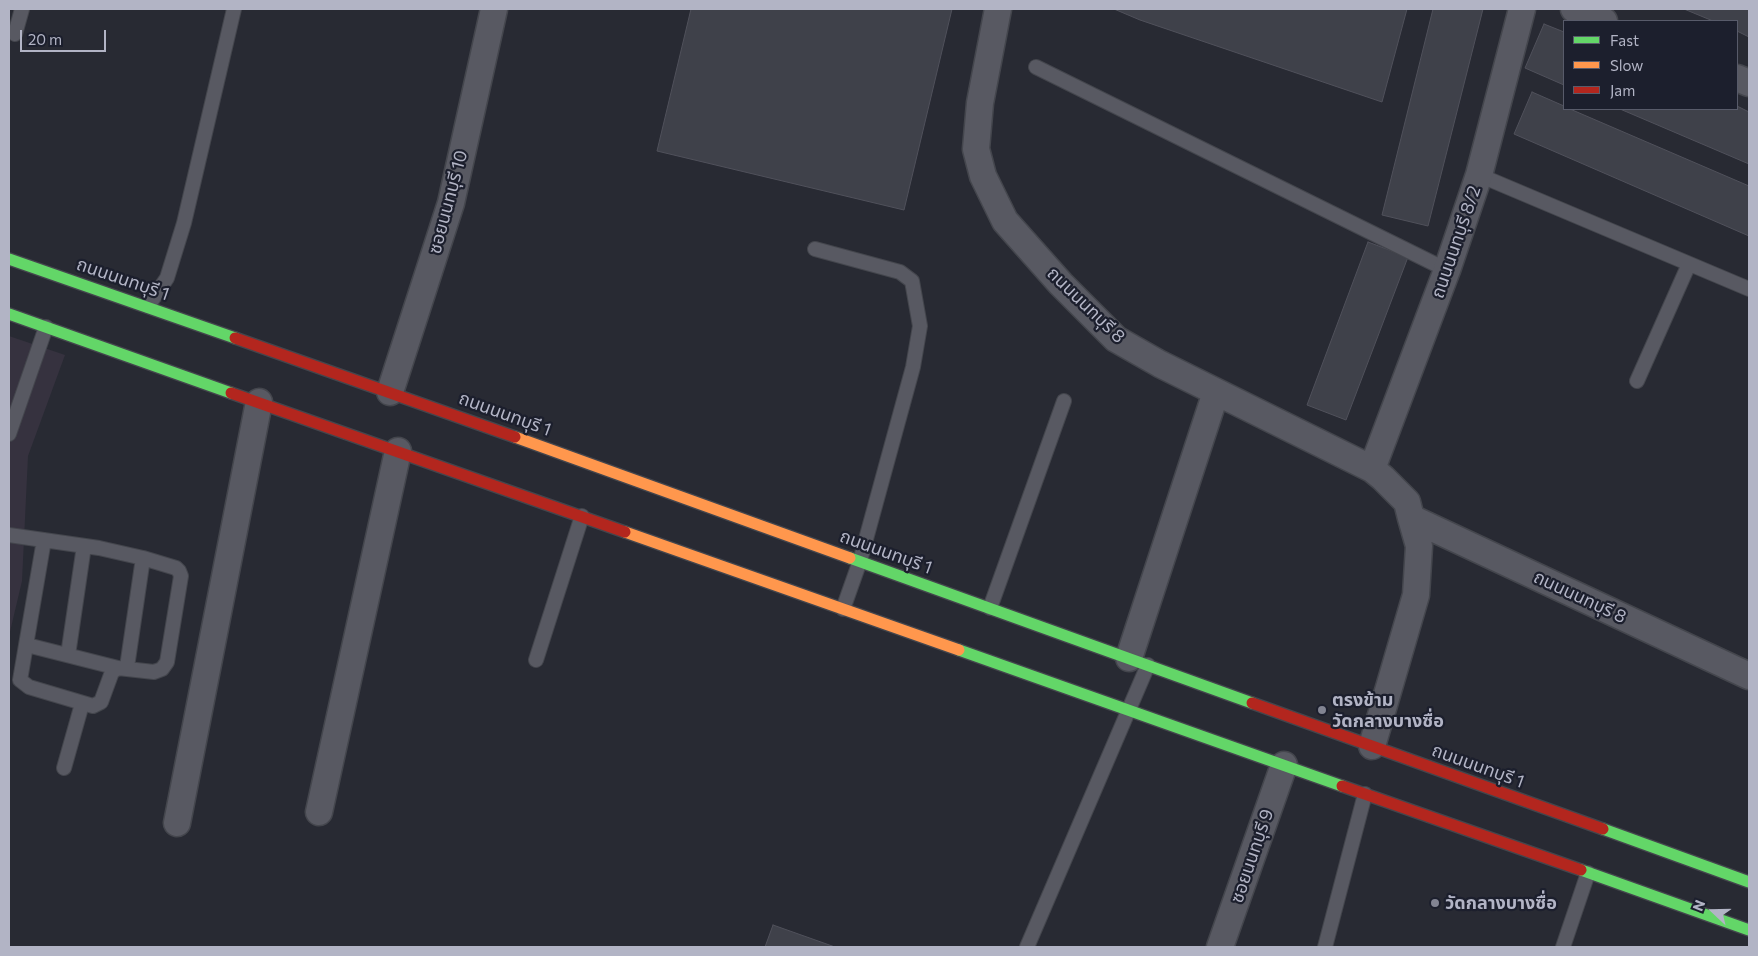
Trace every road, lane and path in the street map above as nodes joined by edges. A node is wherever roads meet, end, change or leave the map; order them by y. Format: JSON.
{"nodes":[{"id":1,"x":22,"y":9,"type":"edge"},
{"id":2,"x":234,"y":9,"type":"edge"},
{"id":3,"x":494,"y":9,"type":"edge"},
{"id":4,"x":998,"y":9,"type":"edge"},
{"id":5,"x":1522,"y":9,"type":"edge"},
{"id":6,"x":1574,"y":9,"type":"edge"},
{"id":7,"x":1602,"y":20,"type":"edge"},
{"id":8,"x":16,"y":34,"type":"dead end"},
{"id":9,"x":1036,"y":67,"type":"dead end"},
{"id":10,"x":1479,"y":175,"type":"junction"},
{"id":11,"x":816,"y":249,"type":"dead end"},
{"id":12,"x":9,"y":259,"type":"edge"},
{"id":13,"x":1689,"y":264,"type":"junction"},
{"id":14,"x":1446,"y":270,"type":"junction"},
{"id":15,"x":1749,"y":289,"type":"edge"},
{"id":16,"x":148,"y":306,"type":"junction"},
{"id":17,"x":9,"y":314,"type":"edge"},
{"id":18,"x":46,"y":327,"type":"junction"},
{"id":19,"x":1637,"y":381,"type":"dead end"},
{"id":20,"x":390,"y":392,"type":"junction"},
{"id":21,"x":1216,"y":392,"type":"junction"},
{"id":22,"x":1064,"y":401,"type":"dead end"},
{"id":23,"x":258,"y":402,"type":"junction"},
{"id":24,"x":9,"y":434,"type":"edge"},
{"id":25,"x":398,"y":451,"type":"junction"},
{"id":26,"x":1372,"y":469,"type":"junction"},
{"id":27,"x":582,"y":516,"type":"junction"},
{"id":28,"x":1412,"y":518,"type":"junction"},
{"id":29,"x":9,"y":535,"type":"edge"},
{"id":30,"x":44,"y":540,"type":"junction"},
{"id":31,"x":84,"y":546,"type":"junction"},
{"id":32,"x":143,"y":558,"type":"junction"},
{"id":33,"x":860,"y":561,"type":"junction"},
{"id":34,"x":990,"y":608,"type":"junction"},
{"id":35,"x":844,"y":609,"type":"junction"},
{"id":36,"x":27,"y":644,"type":"junction"},
{"id":37,"x":68,"y":655,"type":"junction"},
{"id":38,"x":536,"y":660,"type":"dead end"},
{"id":39,"x":1139,"y":662,"type":"junction"},
{"id":40,"x":122,"y":668,"type":"junction"},
{"id":41,"x":1749,"y":676,"type":"edge"},
{"id":42,"x":82,"y":704,"type":"junction"},
{"id":43,"x":1129,"y":710,"type":"junction"},
{"id":44,"x":1372,"y":746,"type":"junction"},
{"id":45,"x":1284,"y":765,"type":"junction"},
{"id":46,"x":64,"y":768,"type":"dead end"},
{"id":47,"x":1365,"y":794,"type":"junction"},
{"id":48,"x":319,"y":812,"type":"dead end"},
{"id":49,"x":177,"y":823,"type":"dead end"},
{"id":50,"x":1588,"y":873,"type":"junction"},
{"id":51,"x":1749,"y":882,"type":"edge"},
{"id":52,"x":1749,"y":930,"type":"edge"},
{"id":53,"x":1027,"y":947,"type":"edge"},
{"id":54,"x":1220,"y":947,"type":"edge"},
{"id":55,"x":1325,"y":947,"type":"edge"},
{"id":56,"x":1563,"y":947,"type":"edge"}],
"edges":[{"from":1,"to":8,"type":"lane"},
{"from":2,"to":16,"type":"lane"},
{"from":3,"to":20,"type":"street","name":"ซอยนนทบุรี 10"},
{"from":4,"to":21,"type":"street","name":"ถนนนนทบุรี 8"},
{"from":5,"to":10,"type":"street","name":"ถนนนนทบุรี 8/2"},
{"from":6,"to":7,"type":"street"},
{"from":9,"to":14,"type":"lane"},
{"from":10,"to":13,"type":"lane"},
{"from":10,"to":14,"type":"street","name":"ถนนนนทบุรี 8/2"},
{"from":11,"to":33,"type":"lane"},
{"from":12,"to":16,"type":"main road","name":"ถนนนนทบุรี 1"},
{"from":13,"to":15,"type":"lane"},
{"from":13,"to":19,"type":"lane"},
{"from":14,"to":26,"type":"street","name":"ถนนนนทบุรี 8/2"},
{"from":16,"to":20,"type":"main road","name":"ถนนนนทบุรี 1"},
{"from":17,"to":18,"type":"main road"},
{"from":18,"to":23,"type":"main road"},
{"from":18,"to":24,"type":"lane"},
{"from":20,"to":33,"type":"main road","name":"ถนนนนทบุรี 1"},
{"from":21,"to":26,"type":"street","name":"ถนนนนทบุรี 8"},
{"from":21,"to":39,"type":"street"},
{"from":22,"to":34,"type":"lane"},
{"from":23,"to":25,"type":"main road"},
{"from":23,"to":49,"type":"street"},
{"from":25,"to":27,"type":"main road"},
{"from":25,"to":48,"type":"street"},
{"from":26,"to":28,"type":"street","name":"ถนนนนทบุรี 8"},
{"from":27,"to":35,"type":"main road"},
{"from":27,"to":38,"type":"lane"},
{"from":28,"to":41,"type":"street","name":"ถนนนนทบุรี 8"},
{"from":28,"to":44,"type":"street","name":"ถนนนนทบุรี 8"},
{"from":29,"to":30,"type":"lane"},
{"from":30,"to":31,"type":"lane"},
{"from":30,"to":36,"type":"lane"},
{"from":31,"to":32,"type":"lane"},
{"from":31,"to":37,"type":"lane"},
{"from":32,"to":40,"type":"lane"},
{"from":32,"to":40,"type":"lane"},
{"from":33,"to":34,"type":"main road","name":"ถนนนนทบุรี 1"},
{"from":33,"to":35,"type":"lane"},
{"from":34,"to":39,"type":"main road","name":"ถนนนนทบุรี 1"},
{"from":35,"to":43,"type":"main road"},
{"from":36,"to":37,"type":"lane"},
{"from":36,"to":42,"type":"lane"},
{"from":37,"to":40,"type":"lane"},
{"from":39,"to":43,"type":"lane"},
{"from":39,"to":44,"type":"main road","name":"ถนนนนทบุรี 1"},
{"from":40,"to":42,"type":"lane"},
{"from":42,"to":46,"type":"lane"},
{"from":43,"to":45,"type":"main road"},
{"from":43,"to":53,"type":"lane"},
{"from":44,"to":51,"type":"main road","name":"ถนนนนทบุรี 1"},
{"from":45,"to":47,"type":"main road"},
{"from":45,"to":54,"type":"street","name":"ซอยนนทบุรี 9"},
{"from":47,"to":50,"type":"main road"},
{"from":47,"to":55,"type":"lane"},
{"from":50,"to":52,"type":"main road"},
{"from":50,"to":56,"type":"lane"}]}
